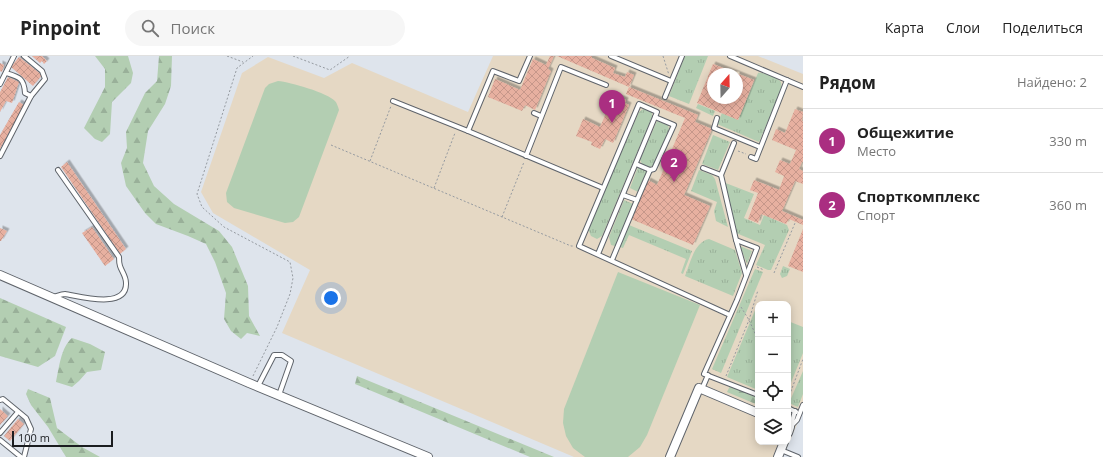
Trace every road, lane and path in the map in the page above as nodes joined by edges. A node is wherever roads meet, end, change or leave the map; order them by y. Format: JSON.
{"nodes":[{"id":1,"x":14,"y":56,"type":"edge"},
{"id":2,"x":24,"y":56,"type":"edge"},
{"id":3,"x":227,"y":56,"type":"edge"},
{"id":4,"x":253,"y":56,"type":"edge"},
{"id":5,"x":293,"y":56,"type":"edge"},
{"id":6,"x":350,"y":56,"type":"edge"},
{"id":7,"x":530,"y":56,"type":"edge"},
{"id":8,"x":611,"y":56,"type":"edge"},
{"id":9,"x":663,"y":56,"type":"edge"},
{"id":10,"x":682,"y":56,"type":"edge"},
{"id":11,"x":730,"y":56,"type":"edge"},
{"id":12,"x":244,"y":63,"type":"junction"},
{"id":13,"x":3,"y":75,"type":"edge"},
{"id":14,"x":787,"y":80,"type":"junction"},
{"id":15,"x":670,"y":81,"type":"junction"},
{"id":16,"x":0,"y":84,"type":"edge"},
{"id":17,"x":606,"y":85,"type":"dead end"},
{"id":18,"x":803,"y":87,"type":"edge"},
{"id":19,"x":31,"y":96,"type":"junction"},
{"id":20,"x":665,"y":97,"type":"dead end"},
{"id":21,"x":393,"y":101,"type":"joint"},
{"id":22,"x":534,"y":113,"type":"dead end"},
{"id":23,"x":541,"y":116,"type":"junction"},
{"id":24,"x":655,"y":118,"type":"junction"},
{"id":25,"x":717,"y":118,"type":"dead end"},
{"id":26,"x":458,"y":127,"type":"junction"},
{"id":27,"x":468,"y":131,"type":"junction"},
{"id":28,"x":734,"y":143,"type":"dead end"},
{"id":29,"x":331,"y":145,"type":"dead end"},
{"id":30,"x":760,"y":147,"type":"junction"},
{"id":31,"x":732,"y":149,"type":"junction"},
{"id":32,"x":737,"y":151,"type":"joint"},
{"id":33,"x":0,"y":156,"type":"edge"},
{"id":34,"x":526,"y":156,"type":"junction"},
{"id":35,"x":752,"y":157,"type":"joint"},
{"id":36,"x":370,"y":161,"type":"junction"},
{"id":37,"x":636,"y":164,"type":"junction"},
{"id":38,"x":703,"y":168,"type":"dead end"},
{"id":39,"x":58,"y":170,"type":"dead end"},
{"id":40,"x":650,"y":170,"type":"junction"},
{"id":41,"x":721,"y":175,"type":"junction"},
{"id":42,"x":434,"y":188,"type":"junction"},
{"id":43,"x":603,"y":188,"type":"junction"},
{"id":44,"x":623,"y":195,"type":"junction"},
{"id":45,"x":637,"y":200,"type":"junction"},
{"id":46,"x":502,"y":217,"type":"junction"},
{"id":47,"x":795,"y":223,"type":"dead end"},
{"id":48,"x":736,"y":240,"type":"junction"},
{"id":49,"x":579,"y":246,"type":"junction"},
{"id":50,"x":598,"y":254,"type":"junction"},
{"id":51,"x":612,"y":260,"type":"junction"},
{"id":52,"x":751,"y":264,"type":"junction"},
{"id":53,"x":764,"y":270,"type":"dead end"},
{"id":54,"x":774,"y":272,"type":"dead end"},
{"id":55,"x":0,"y":275,"type":"edge"},
{"id":56,"x":746,"y":276,"type":"junction"},
{"id":57,"x":758,"y":290,"type":"dead end"},
{"id":58,"x":52,"y":298,"type":"junction"},
{"id":59,"x":737,"y":300,"type":"junction"},
{"id":60,"x":730,"y":315,"type":"junction"},
{"id":61,"x":749,"y":320,"type":"junction"},
{"id":62,"x":757,"y":337,"type":"edge"},
{"id":63,"x":803,"y":359,"type":"edge"},
{"id":64,"x":708,"y":375,"type":"junction"},
{"id":65,"x":723,"y":381,"type":"junction"},
{"id":66,"x":249,"y":383,"type":"junction"},
{"id":67,"x":258,"y":386,"type":"junction"},
{"id":68,"x":702,"y":389,"type":"junction"},
{"id":69,"x":791,"y":391,"type":"edge"},
{"id":70,"x":755,"y":394,"type":"edge"},
{"id":71,"x":280,"y":395,"type":"junction"},
{"id":72,"x":0,"y":400,"type":"edge"},
{"id":73,"x":803,"y":405,"type":"edge"},
{"id":74,"x":790,"y":409,"type":"edge"},
{"id":75,"x":795,"y":411,"type":"junction"},
{"id":76,"x":18,"y":412,"type":"junction"},
{"id":77,"x":755,"y":412,"type":"edge"},
{"id":78,"x":800,"y":413,"type":"junction"},
{"id":79,"x":791,"y":423,"type":"edge"},
{"id":80,"x":791,"y":427,"type":"edge"},
{"id":81,"x":0,"y":433,"type":"edge"},
{"id":82,"x":0,"y":440,"type":"edge"},
{"id":83,"x":781,"y":450,"type":"edge"},
{"id":84,"x":21,"y":457,"type":"edge"},
{"id":85,"x":24,"y":457,"type":"edge"},
{"id":86,"x":428,"y":457,"type":"edge"},
{"id":87,"x":670,"y":457,"type":"edge"},
{"id":88,"x":798,"y":457,"type":"edge"}],
"edges":[{"from":1,"to":13,"type":"lane"},
{"from":2,"to":19,"type":"lane"},
{"from":3,"to":12,"type":"path"},
{"from":4,"to":12,"type":"path"},
{"from":5,"to":6,"type":"path"},
{"from":7,"to":27,"type":"lane"},
{"from":8,"to":15,"type":"lane"},
{"from":9,"to":15,"type":"path"},
{"from":10,"to":15,"type":"lane"},
{"from":11,"to":14,"type":"lane"},
{"from":12,"to":66,"type":"path"},
{"from":13,"to":16,"type":"lane"},
{"from":13,"to":19,"type":"lane"},
{"from":14,"to":18,"type":"lane"},
{"from":14,"to":30,"type":"lane"},
{"from":15,"to":20,"type":"lane"},
{"from":17,"to":23,"type":"lane"},
{"from":19,"to":33,"type":"lane"},
{"from":21,"to":26,"type":"lane"},
{"from":21,"to":36,"type":"path"},
{"from":22,"to":23,"type":"lane"},
{"from":23,"to":34,"type":"lane"},
{"from":24,"to":37,"type":"lane"},
{"from":24,"to":40,"type":"lane"},
{"from":24,"to":43,"type":"lane"},
{"from":25,"to":30,"type":"lane"},
{"from":26,"to":27,"type":"lane"},
{"from":26,"to":42,"type":"path"},
{"from":27,"to":34,"type":"lane"},
{"from":28,"to":31,"type":"lane"},
{"from":29,"to":36,"type":"path"},
{"from":30,"to":35,"type":"lane"},
{"from":31,"to":32,"type":"lane"},
{"from":31,"to":41,"type":"lane"},
{"from":32,"to":35,"type":"path"},
{"from":34,"to":43,"type":"lane"},
{"from":34,"to":46,"type":"path"},
{"from":36,"to":42,"type":"path"},
{"from":37,"to":40,"type":"lane"},
{"from":37,"to":44,"type":"lane"},
{"from":38,"to":41,"type":"lane"},
{"from":39,"to":58,"type":"lane"},
{"from":40,"to":45,"type":"lane"},
{"from":41,"to":48,"type":"lane"},
{"from":42,"to":46,"type":"path"},
{"from":43,"to":49,"type":"lane"},
{"from":44,"to":45,"type":"lane"},
{"from":44,"to":50,"type":"lane"},
{"from":45,"to":51,"type":"lane"},
{"from":46,"to":49,"type":"path"},
{"from":47,"to":54,"type":"path"},
{"from":48,"to":52,"type":"lane"},
{"from":48,"to":56,"type":"lane"},
{"from":49,"to":50,"type":"lane"},
{"from":50,"to":51,"type":"lane"},
{"from":51,"to":60,"type":"lane"},
{"from":52,"to":53,"type":"path"},
{"from":52,"to":56,"type":"lane"},
{"from":55,"to":58,"type":"street"},
{"from":56,"to":59,"type":"lane"},
{"from":57,"to":61,"type":"path"},
{"from":58,"to":66,"type":"street"},
{"from":59,"to":60,"type":"lane"},
{"from":59,"to":61,"type":"path"},
{"from":60,"to":64,"type":"lane"},
{"from":61,"to":62,"type":"path"},
{"from":61,"to":65,"type":"path"},
{"from":63,"to":69,"type":"path"},
{"from":64,"to":65,"type":"lane"},
{"from":64,"to":68,"type":"lane"},
{"from":65,"to":70,"type":"lane"},
{"from":66,"to":67,"type":"street"},
{"from":67,"to":71,"type":"street"},
{"from":67,"to":71,"type":"lane"},
{"from":68,"to":77,"type":"street"},
{"from":68,"to":87,"type":"street"},
{"from":71,"to":86,"type":"street"},
{"from":72,"to":76,"type":"lane"},
{"from":73,"to":78,"type":"lane"},
{"from":74,"to":75,"type":"lane"},
{"from":75,"to":78,"type":"lane"},
{"from":75,"to":79,"type":"lane"},
{"from":76,"to":81,"type":"lane"},
{"from":76,"to":85,"type":"lane"},
{"from":78,"to":80,"type":"lane"},
{"from":82,"to":84,"type":"lane"},
{"from":83,"to":88,"type":"lane"}]}
